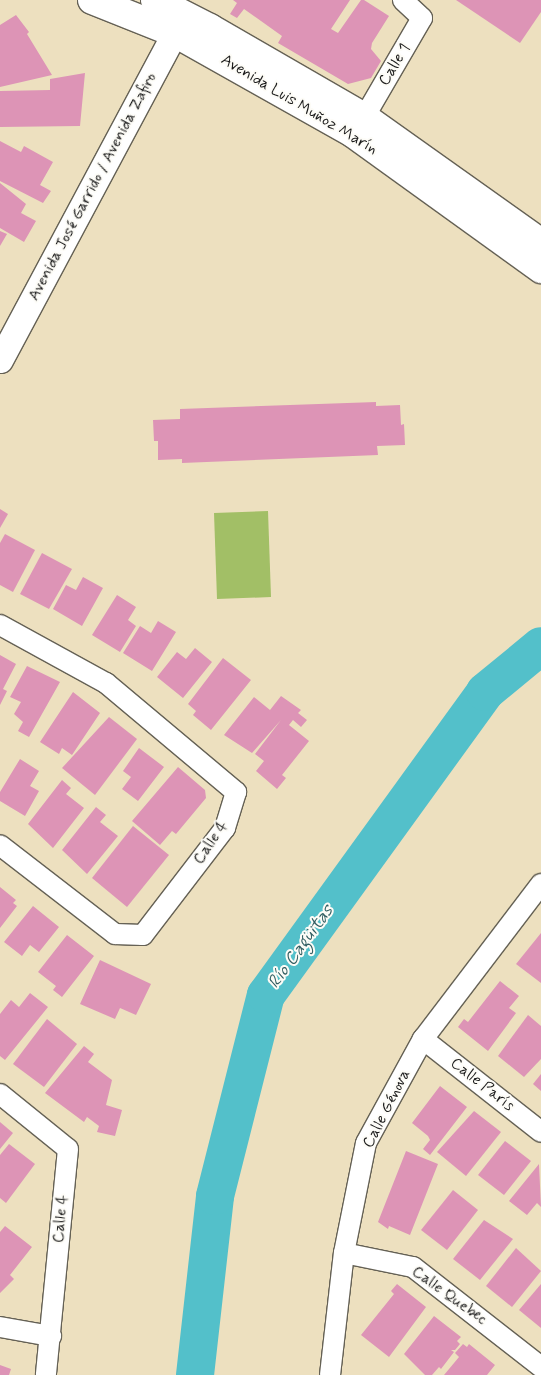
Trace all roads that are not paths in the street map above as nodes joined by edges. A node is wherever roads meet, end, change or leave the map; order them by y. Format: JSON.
{"nodes":[{"id":1,"x":92,"y":0,"type":"edge"},
{"id":2,"x":155,"y":0,"type":"edge"},
{"id":3,"x":403,"y":0,"type":"edge"},
{"id":4,"x":180,"y":24,"type":"junction"},
{"id":5,"x":359,"y":126,"type":"junction"},
{"id":6,"x":541,"y":243,"type":"edge"},
{"id":7,"x":541,"y":269,"type":"edge"},
{"id":8,"x":0,"y":360,"type":"edge"},
{"id":9,"x":0,"y":625,"type":"edge"},
{"id":10,"x":0,"y":845,"type":"edge"},
{"id":11,"x":540,"y":886,"type":"edge"},
{"id":12,"x":423,"y":1039,"type":"junction"},
{"id":13,"x":0,"y":1094,"type":"edge"},
{"id":14,"x":541,"y":1132,"type":"edge"},
{"id":15,"x":344,"y":1253,"type":"junction"},
{"id":16,"x":0,"y":1327,"type":"edge"},
{"id":17,"x":51,"y":1336,"type":"junction"},
{"id":18,"x":541,"y":1367,"type":"edge"},
{"id":19,"x":46,"y":1375,"type":"edge"},
{"id":20,"x":330,"y":1375,"type":"edge"}],
"edges":[{"from":1,"to":4,"type":"main road","name":"Avenida Luis Muñoz Marín"},
{"from":2,"to":4,"type":"main road","name":"Avenida Luis Muñoz Marín"},
{"from":3,"to":5,"type":"street","name":"Calle 1"},
{"from":4,"to":5,"type":"main road","name":"Avenida Luis Muñoz Marín"},
{"from":4,"to":8,"type":"street","name":"Avenida José Garrido / Avenida Zafiro"},
{"from":5,"to":6,"type":"main road","name":"Avenida Luis Muñoz Marín"},
{"from":5,"to":7,"type":"main road","name":"Avenida Luis Muñoz Marín"},
{"from":9,"to":10,"type":"street","name":"Calle 4"},
{"from":11,"to":12,"type":"street","name":"Calle Génova"},
{"from":12,"to":14,"type":"street","name":"Calle París"},
{"from":12,"to":15,"type":"street","name":"Calle Génova"},
{"from":13,"to":17,"type":"street","name":"Calle 4"},
{"from":15,"to":18,"type":"street","name":"Calle Quebec"},
{"from":15,"to":20,"type":"street","name":"Calle Génova"},
{"from":16,"to":17,"type":"street"},
{"from":17,"to":19,"type":"street","name":"Calle 4"}]}
